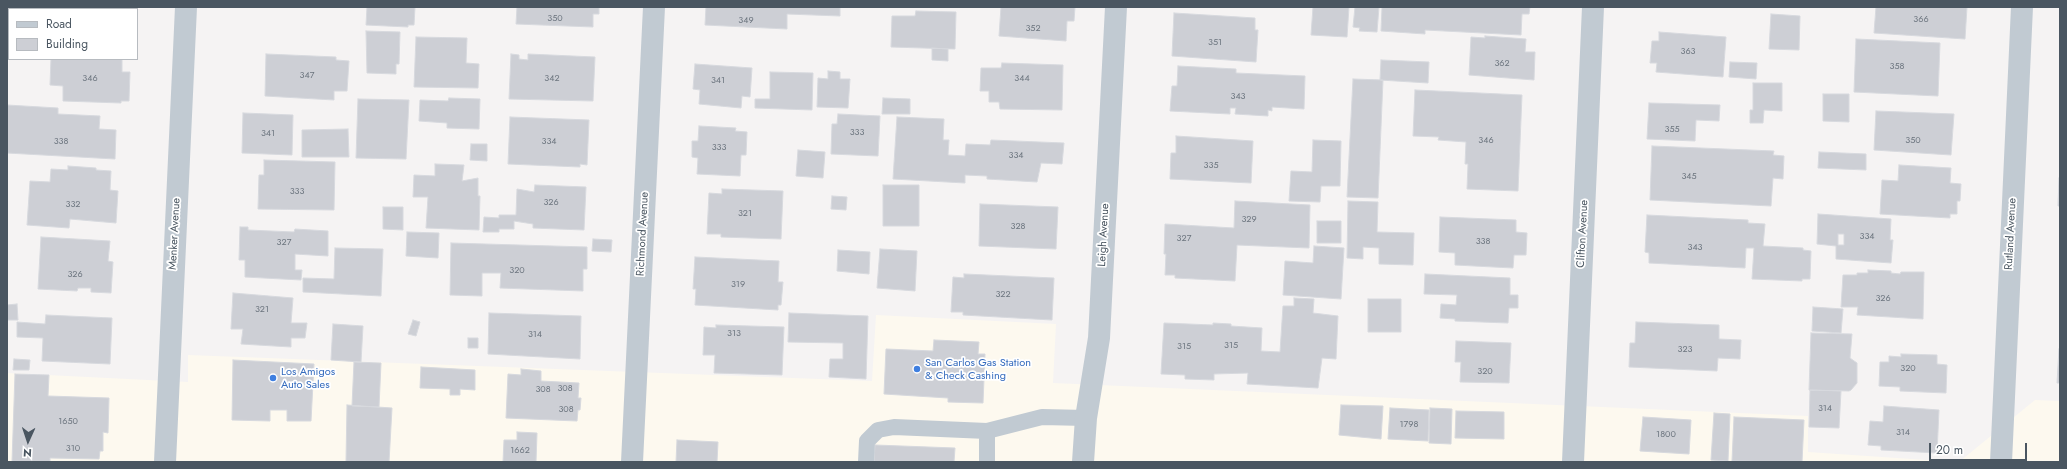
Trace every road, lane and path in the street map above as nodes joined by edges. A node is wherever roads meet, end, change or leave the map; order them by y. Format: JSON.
{"nodes":[{"id":1,"x":186,"y":7,"type":"edge"},
{"id":2,"x":654,"y":7,"type":"edge"},
{"id":3,"x":1116,"y":7,"type":"edge"},
{"id":4,"x":1593,"y":7,"type":"edge"},
{"id":5,"x":2022,"y":7,"type":"edge"},
{"id":6,"x":1086,"y":418,"type":"junction"},
{"id":7,"x":988,"y":431,"type":"junction"},
{"id":8,"x":165,"y":462,"type":"edge"},
{"id":9,"x":632,"y":462,"type":"edge"},
{"id":10,"x":866,"y":462,"type":"edge"},
{"id":11,"x":987,"y":462,"type":"edge"},
{"id":12,"x":1083,"y":462,"type":"edge"},
{"id":13,"x":1573,"y":462,"type":"edge"},
{"id":14,"x":2001,"y":462,"type":"edge"}],
"edges":[{"from":1,"to":8,"type":"street","name":"Menker Avenue"},
{"from":2,"to":9,"type":"street","name":"Richmond Avenue"},
{"from":3,"to":6,"type":"street","name":"Leigh Avenue"},
{"from":4,"to":13,"type":"street","name":"Clifton Avenue"},
{"from":5,"to":14,"type":"street","name":"Rutland Avenue"},
{"from":6,"to":7,"type":"lane"},
{"from":6,"to":12,"type":"street","name":"Leigh Avenue"},
{"from":7,"to":10,"type":"lane"},
{"from":7,"to":11,"type":"lane"}]}
